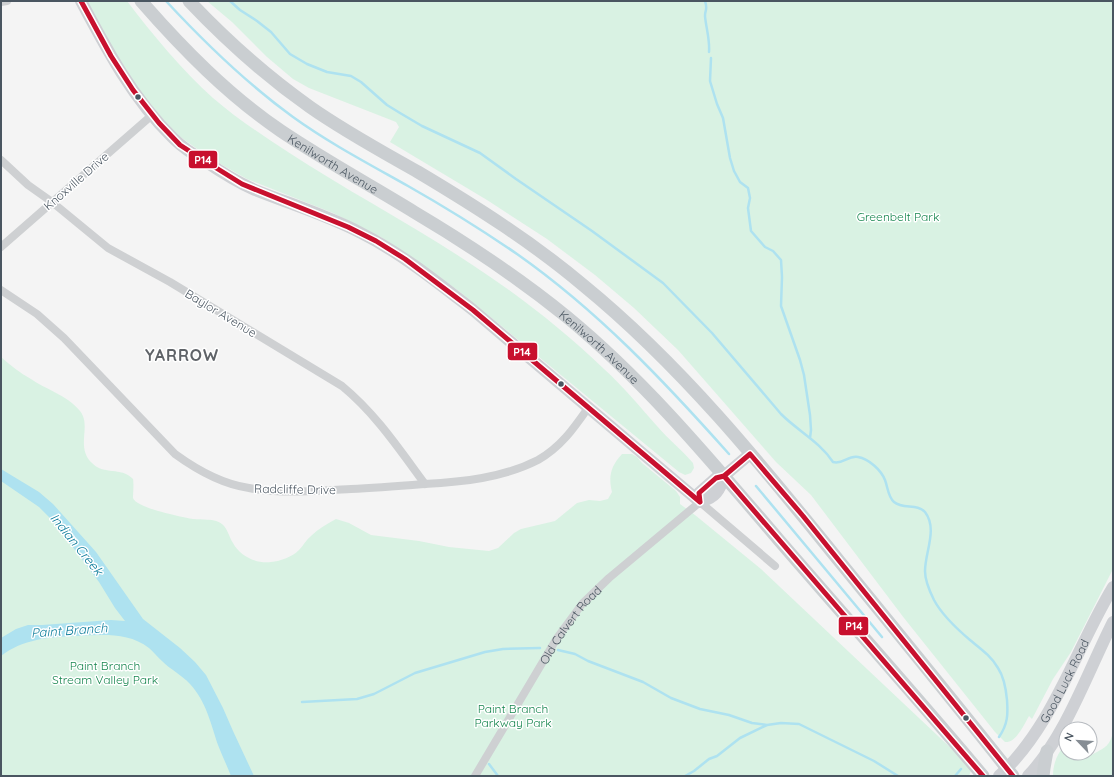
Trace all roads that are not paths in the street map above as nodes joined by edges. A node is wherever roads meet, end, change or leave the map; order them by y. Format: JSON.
{"nodes":[{"id":1,"x":7,"y":1,"type":"edge"},
{"id":2,"x":81,"y":1,"type":"edge"},
{"id":3,"x":141,"y":1,"type":"edge"},
{"id":4,"x":189,"y":1,"type":"edge"},
{"id":5,"x":1,"y":2,"type":"edge"},
{"id":6,"x":151,"y":116,"type":"junction"},
{"id":7,"x":1,"y":160,"type":"edge"},
{"id":8,"x":52,"y":202,"type":"junction"},
{"id":9,"x":1,"y":247,"type":"edge"},
{"id":10,"x":1,"y":290,"type":"edge"},
{"id":11,"x":588,"y":408,"type":"junction"},
{"id":12,"x":750,"y":454,"type":"junction"},
{"id":13,"x":724,"y":476,"type":"junction"},
{"id":14,"x":425,"y":484,"type":"junction"},
{"id":15,"x":700,"y":502,"type":"junction"},
{"id":16,"x":775,"y":566,"type":"dead end"},
{"id":17,"x":1113,"y":587,"type":"edge"},
{"id":18,"x":1113,"y":622,"type":"edge"},
{"id":19,"x":1047,"y":751,"type":"junction"},
{"id":20,"x":965,"y":755,"type":"junction"},
{"id":21,"x":1007,"y":774,"type":"edge"},
{"id":22,"x":475,"y":776,"type":"edge"},
{"id":23,"x":971,"y":776,"type":"edge"},
{"id":24,"x":983,"y":776,"type":"edge"},
{"id":25,"x":1028,"y":776,"type":"edge"},
{"id":26,"x":1043,"y":776,"type":"edge"}],
"edges":[{"from":1,"to":5,"type":"street"},
{"from":2,"to":6,"type":"street"},
{"from":3,"to":13,"type":"main road","name":"Kenilworth Avenue"},
{"from":4,"to":12,"type":"main road"},
{"from":6,"to":8,"type":"street","name":"Knoxville Drive"},
{"from":6,"to":11,"type":"street"},
{"from":7,"to":8,"type":"street","name":"Baylor Avenue"},
{"from":8,"to":9,"type":"street","name":"Knoxville Drive"},
{"from":8,"to":14,"type":"street","name":"Baylor Avenue"},
{"from":10,"to":14,"type":"street","name":"Radcliffe Drive"},
{"from":11,"to":14,"type":"street","name":"Radcliffe Drive"},
{"from":11,"to":15,"type":"street"},
{"from":12,"to":13,"type":"street","name":"Old Calvert Road"},
{"from":12,"to":21,"type":"main road"},
{"from":13,"to":15,"type":"street","name":"Old Calvert Road"},
{"from":13,"to":20,"type":"main road","name":"Kenilworth Avenue"},
{"from":15,"to":16,"type":"street"},
{"from":15,"to":22,"type":"street","name":"Old Calvert Road"},
{"from":17,"to":21,"type":"street","name":"Good Luck Road"},
{"from":18,"to":19,"type":"street","name":"Good Luck Road"},
{"from":19,"to":25,"type":"street","name":"Good Luck Road"},
{"from":19,"to":26,"type":"main road"},
{"from":20,"to":23,"type":"main road"},
{"from":20,"to":24,"type":"main road","name":"Kenilworth Avenue"}]}
